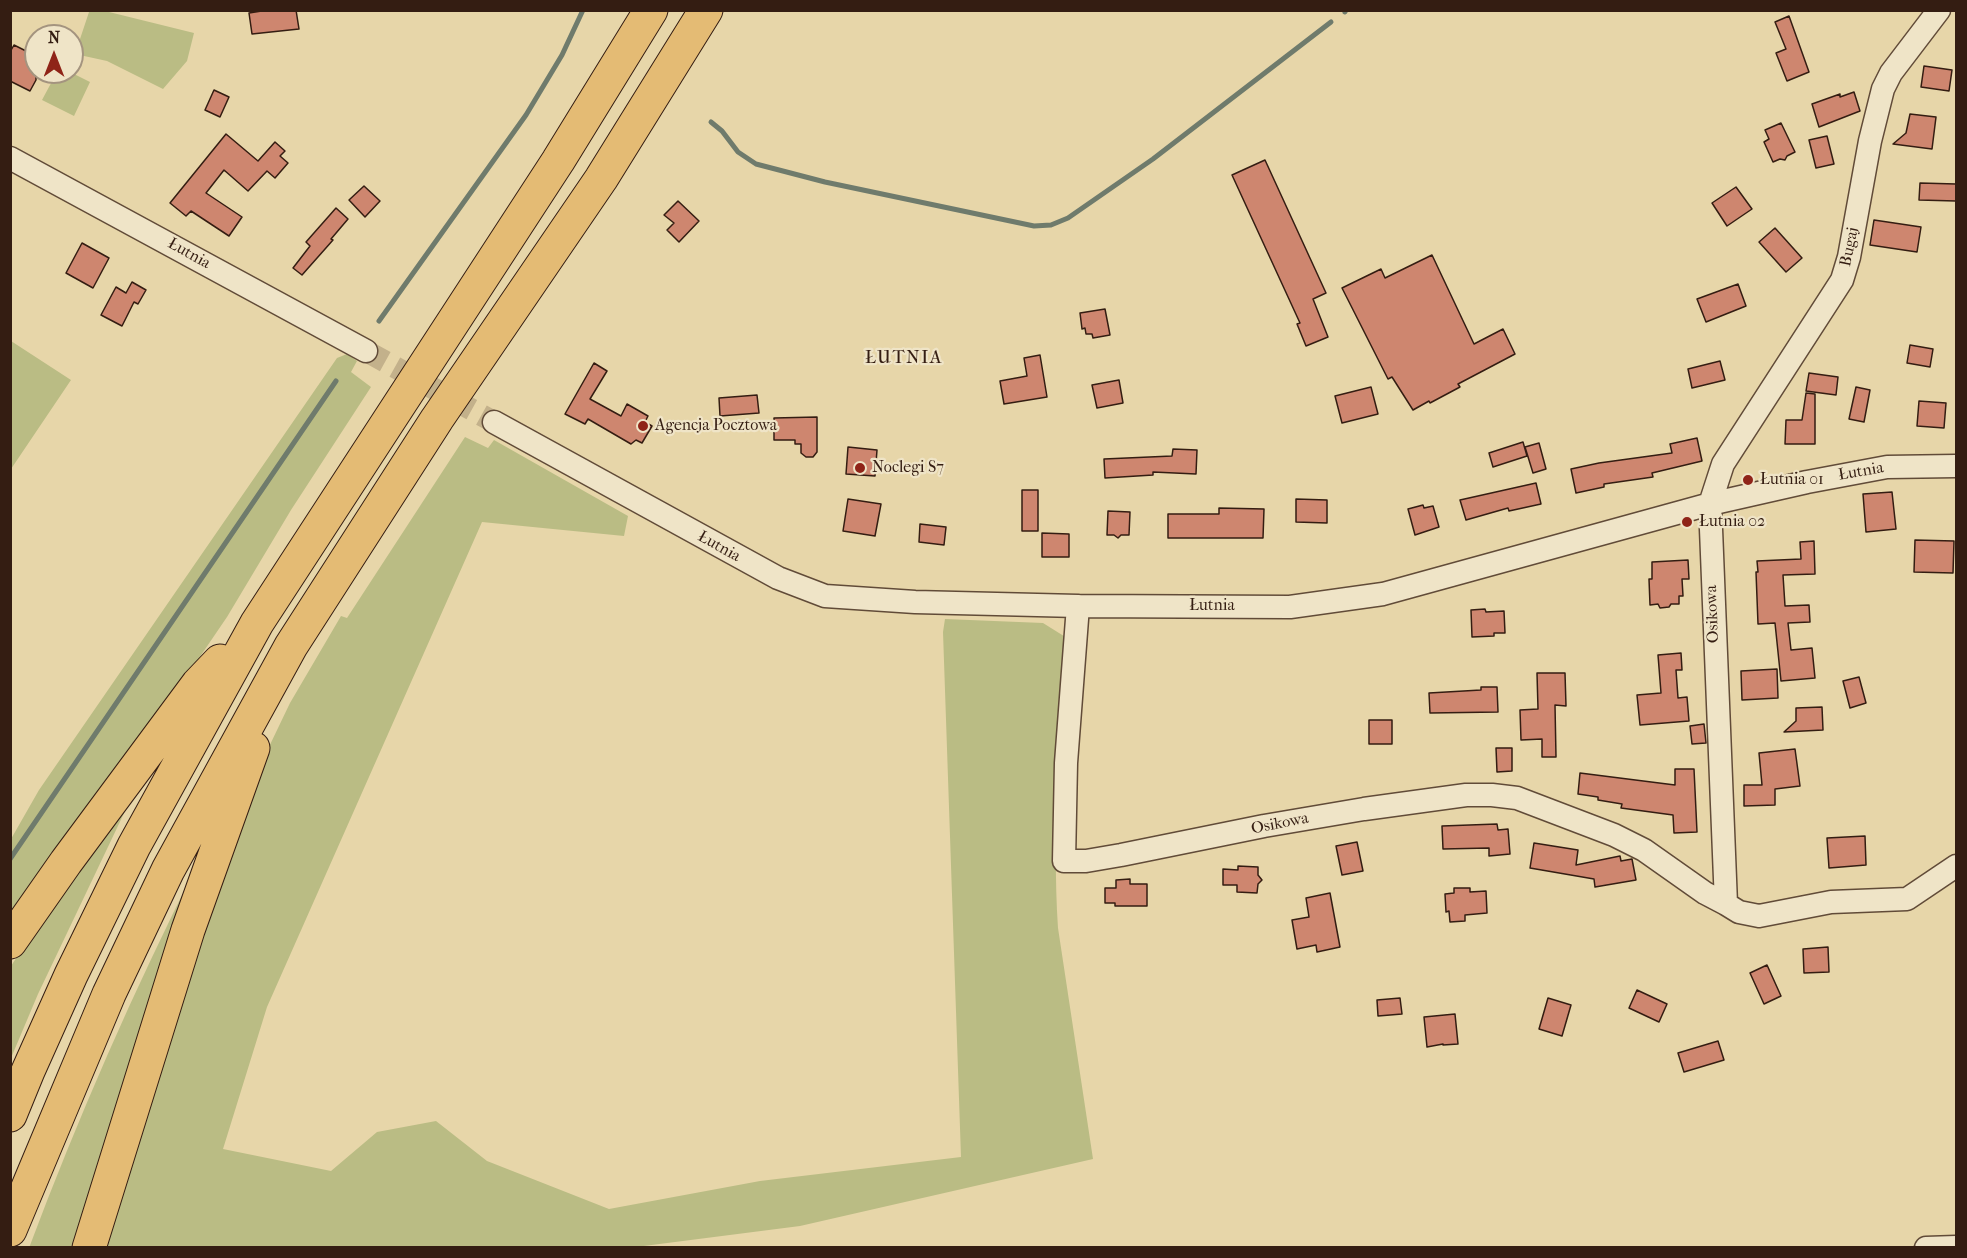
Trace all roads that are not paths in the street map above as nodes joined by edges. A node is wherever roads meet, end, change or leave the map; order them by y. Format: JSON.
{"nodes":[{"id":1,"x":651,"y":10,"type":"edge"},
{"id":2,"x":706,"y":10,"type":"edge"},
{"id":3,"x":1939,"y":10,"type":"edge"},
{"id":4,"x":10,"y":158,"type":"edge"},
{"id":5,"x":366,"y":351,"type":"tunnel mouth"},
{"id":6,"x":494,"y":422,"type":"tunnel mouth"},
{"id":7,"x":1956,"y":466,"type":"edge"},
{"id":8,"x":1710,"y":504,"type":"junction"},
{"id":9,"x":1078,"y":606,"type":"junction"},
{"id":10,"x":257,"y":623,"type":"junction"},
{"id":11,"x":291,"y":646,"type":"junction"},
{"id":12,"x":1956,"y":866,"type":"edge"},
{"id":13,"x":1726,"y":904,"type":"junction"},
{"id":14,"x":10,"y":942,"type":"edge"},
{"id":15,"x":10,"y":1115,"type":"edge"},
{"id":16,"x":10,"y":1230,"type":"edge"},
{"id":17,"x":1956,"y":1247,"type":"edge"},
{"id":18,"x":89,"y":1248,"type":"edge"},
{"id":19,"x":1926,"y":1248,"type":"edge"}],
"edges":[{"from":1,"to":10,"type":"highway"},
{"from":2,"to":11,"type":"highway"},
{"from":3,"to":8,"type":"street","name":"Bugaj"},
{"from":4,"to":5,"type":"street","name":"Łutnia"},
{"from":6,"to":9,"type":"street","name":"Łutnia"},
{"from":7,"to":8,"type":"street","name":"Łutnia"},
{"from":8,"to":9,"type":"street","name":"Łutnia"},
{"from":8,"to":13,"type":"street","name":"Osikowa"},
{"from":9,"to":13,"type":"street","name":"Osikowa"},
{"from":10,"to":14,"type":"highway"},
{"from":10,"to":15,"type":"highway"},
{"from":11,"to":16,"type":"highway"},
{"from":11,"to":18,"type":"highway"},
{"from":12,"to":13,"type":"street","name":"Osikowa"},
{"from":17,"to":19,"type":"street"}]}
